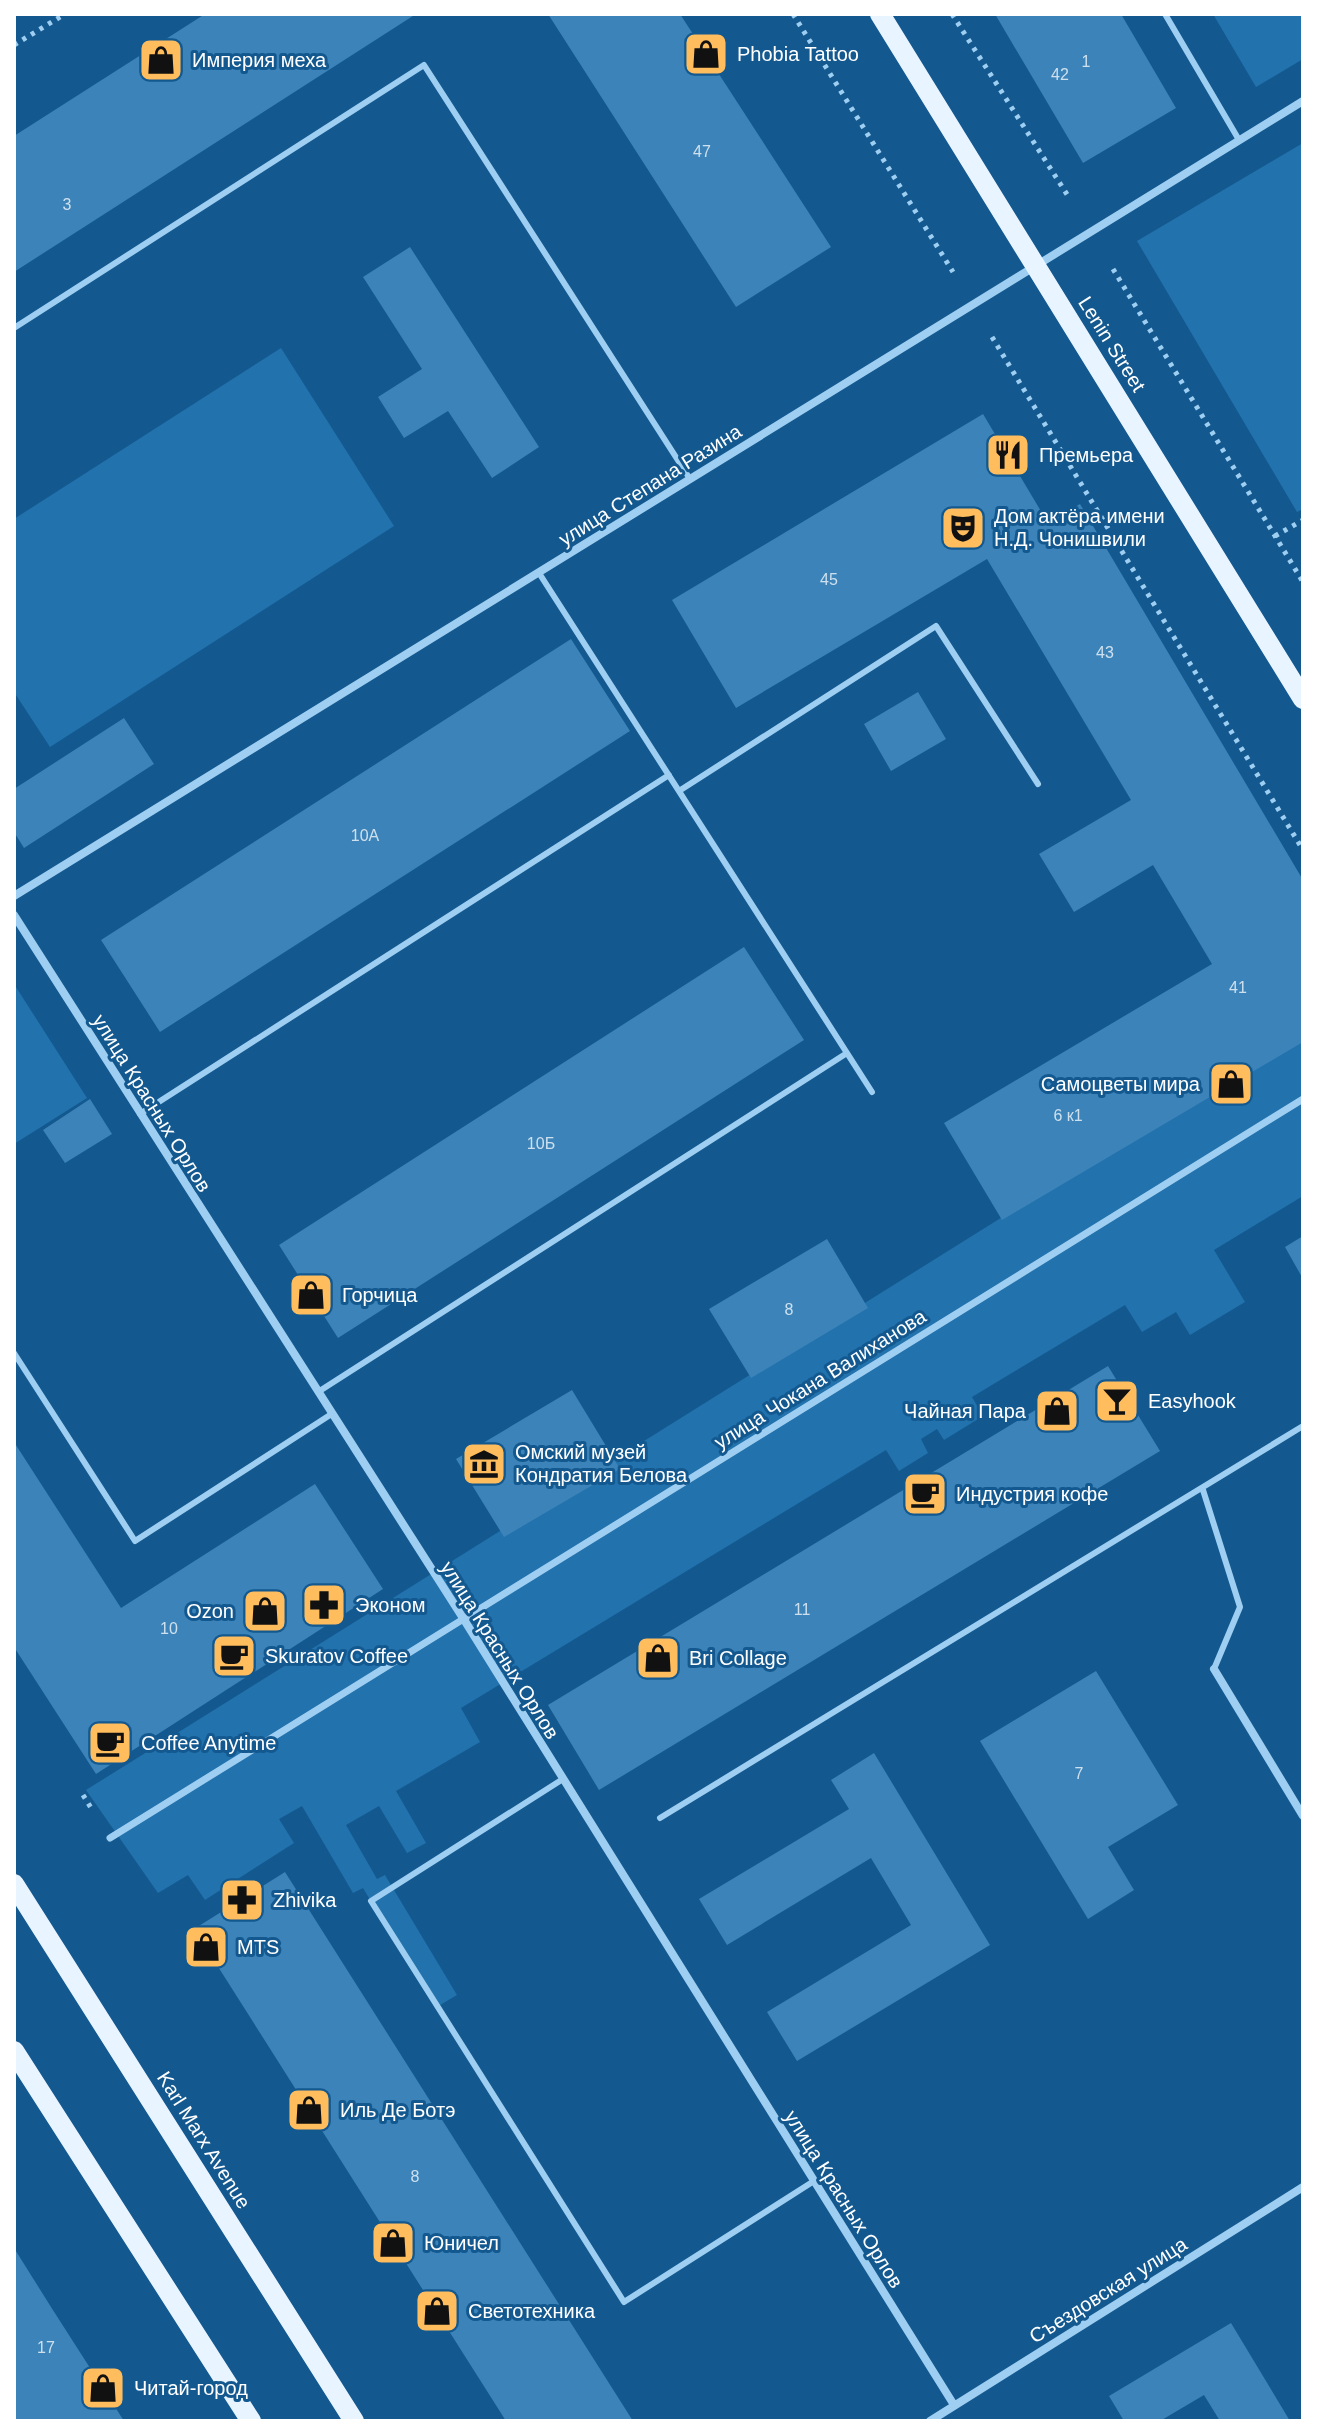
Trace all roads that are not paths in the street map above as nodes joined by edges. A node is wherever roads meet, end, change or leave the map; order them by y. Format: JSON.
{"nodes":[{"id":1,"x":880,"y":14,"type":"edge"},
{"id":2,"x":1165,"y":14,"type":"edge"},
{"id":3,"x":1303,"y":101,"type":"edge"},
{"id":4,"x":1239,"y":140,"type":"junction"},
{"id":5,"x":1036,"y":266,"type":"junction"},
{"id":6,"x":14,"y":328,"type":"edge"},
{"id":7,"x":690,"y":479,"type":"junction"},
{"id":8,"x":539,"y":573,"type":"junction"},
{"id":9,"x":1303,"y":699,"type":"edge"},
{"id":10,"x":669,"y":775,"type":"junction"},
{"id":11,"x":1038,"y":784,"type":"dead end"},
{"id":12,"x":679,"y":791,"type":"junction"},
{"id":13,"x":14,"y":896,"type":"edge"},
{"id":14,"x":14,"y":915,"type":"edge"},
{"id":15,"x":847,"y":1053,"type":"junction"},
{"id":16,"x":872,"y":1092,"type":"dead end"},
{"id":17,"x":1303,"y":1099,"type":"edge"},
{"id":18,"x":140,"y":1114,"type":"junction"},
{"id":19,"x":14,"y":1353,"type":"edge"},
{"id":20,"x":316,"y":1393,"type":"junction"},
{"id":21,"x":330,"y":1415,"type":"junction"},
{"id":22,"x":1303,"y":1426,"type":"edge"},
{"id":23,"x":1203,"y":1490,"type":"junction"},
{"id":24,"x":463,"y":1618,"type":"junction"},
{"id":25,"x":1214,"y":1669,"type":"joint"},
{"id":26,"x":563,"y":1779,"type":"junction"},
{"id":27,"x":1303,"y":1816,"type":"edge"},
{"id":28,"x":660,"y":1818,"type":"dead end"},
{"id":29,"x":110,"y":1838,"type":"dead end"},
{"id":30,"x":14,"y":1884,"type":"edge"},
{"id":31,"x":14,"y":2051,"type":"edge"},
{"id":32,"x":814,"y":2181,"type":"junction"},
{"id":33,"x":1303,"y":2187,"type":"edge"},
{"id":34,"x":954,"y":2405,"type":"junction"},
{"id":35,"x":251,"y":2421,"type":"edge"},
{"id":36,"x":354,"y":2421,"type":"edge"},
{"id":37,"x":930,"y":2421,"type":"edge"}],
"edges":[{"from":1,"to":5,"type":"main road","name":"Lenin Street"},
{"from":2,"to":4,"type":"lane"},
{"from":3,"to":4,"type":"street","name":"улица Степана Разина"},
{"from":4,"to":5,"type":"street","name":"улица Степана Разина"},
{"from":5,"to":7,"type":"street","name":"улица Степана Разина"},
{"from":5,"to":9,"type":"main road","name":"Lenin Street"},
{"from":6,"to":7,"type":"lane"},
{"from":7,"to":8,"type":"street","name":"улица Степана Разина"},
{"from":8,"to":10,"type":"lane"},
{"from":8,"to":13,"type":"street","name":"улица Степана Разина"},
{"from":10,"to":12,"type":"lane"},
{"from":10,"to":18,"type":"lane"},
{"from":11,"to":12,"type":"lane"},
{"from":12,"to":15,"type":"lane"},
{"from":14,"to":18,"type":"street","name":"улица Красных Орлов"},
{"from":15,"to":16,"type":"lane"},
{"from":15,"to":20,"type":"lane"},
{"from":17,"to":24,"type":"street","name":"улица Чокана Валиханова"},
{"from":18,"to":20,"type":"street","name":"улица Красных Орлов"},
{"from":19,"to":21,"type":"lane"},
{"from":20,"to":21,"type":"street","name":"улица Красных Орлов"},
{"from":21,"to":24,"type":"street","name":"улица Красных Орлов"},
{"from":22,"to":23,"type":"lane"},
{"from":23,"to":25,"type":"lane"},
{"from":23,"to":28,"type":"lane"},
{"from":24,"to":26,"type":"street","name":"улица Красных Орлов"},
{"from":24,"to":29,"type":"street","name":"улица Чокана Валиханова"},
{"from":25,"to":27,"type":"street"},
{"from":26,"to":32,"type":"street","name":"улица Красных Орлов"},
{"from":26,"to":32,"type":"lane"},
{"from":30,"to":36,"type":"main road","name":"Karl Marx Avenue"},
{"from":31,"to":35,"type":"main road"},
{"from":32,"to":34,"type":"street","name":"улица Красных Орлов"},
{"from":33,"to":34,"type":"street","name":"Съездовская улица"},
{"from":34,"to":37,"type":"street","name":"Съездовская улица"}]}
